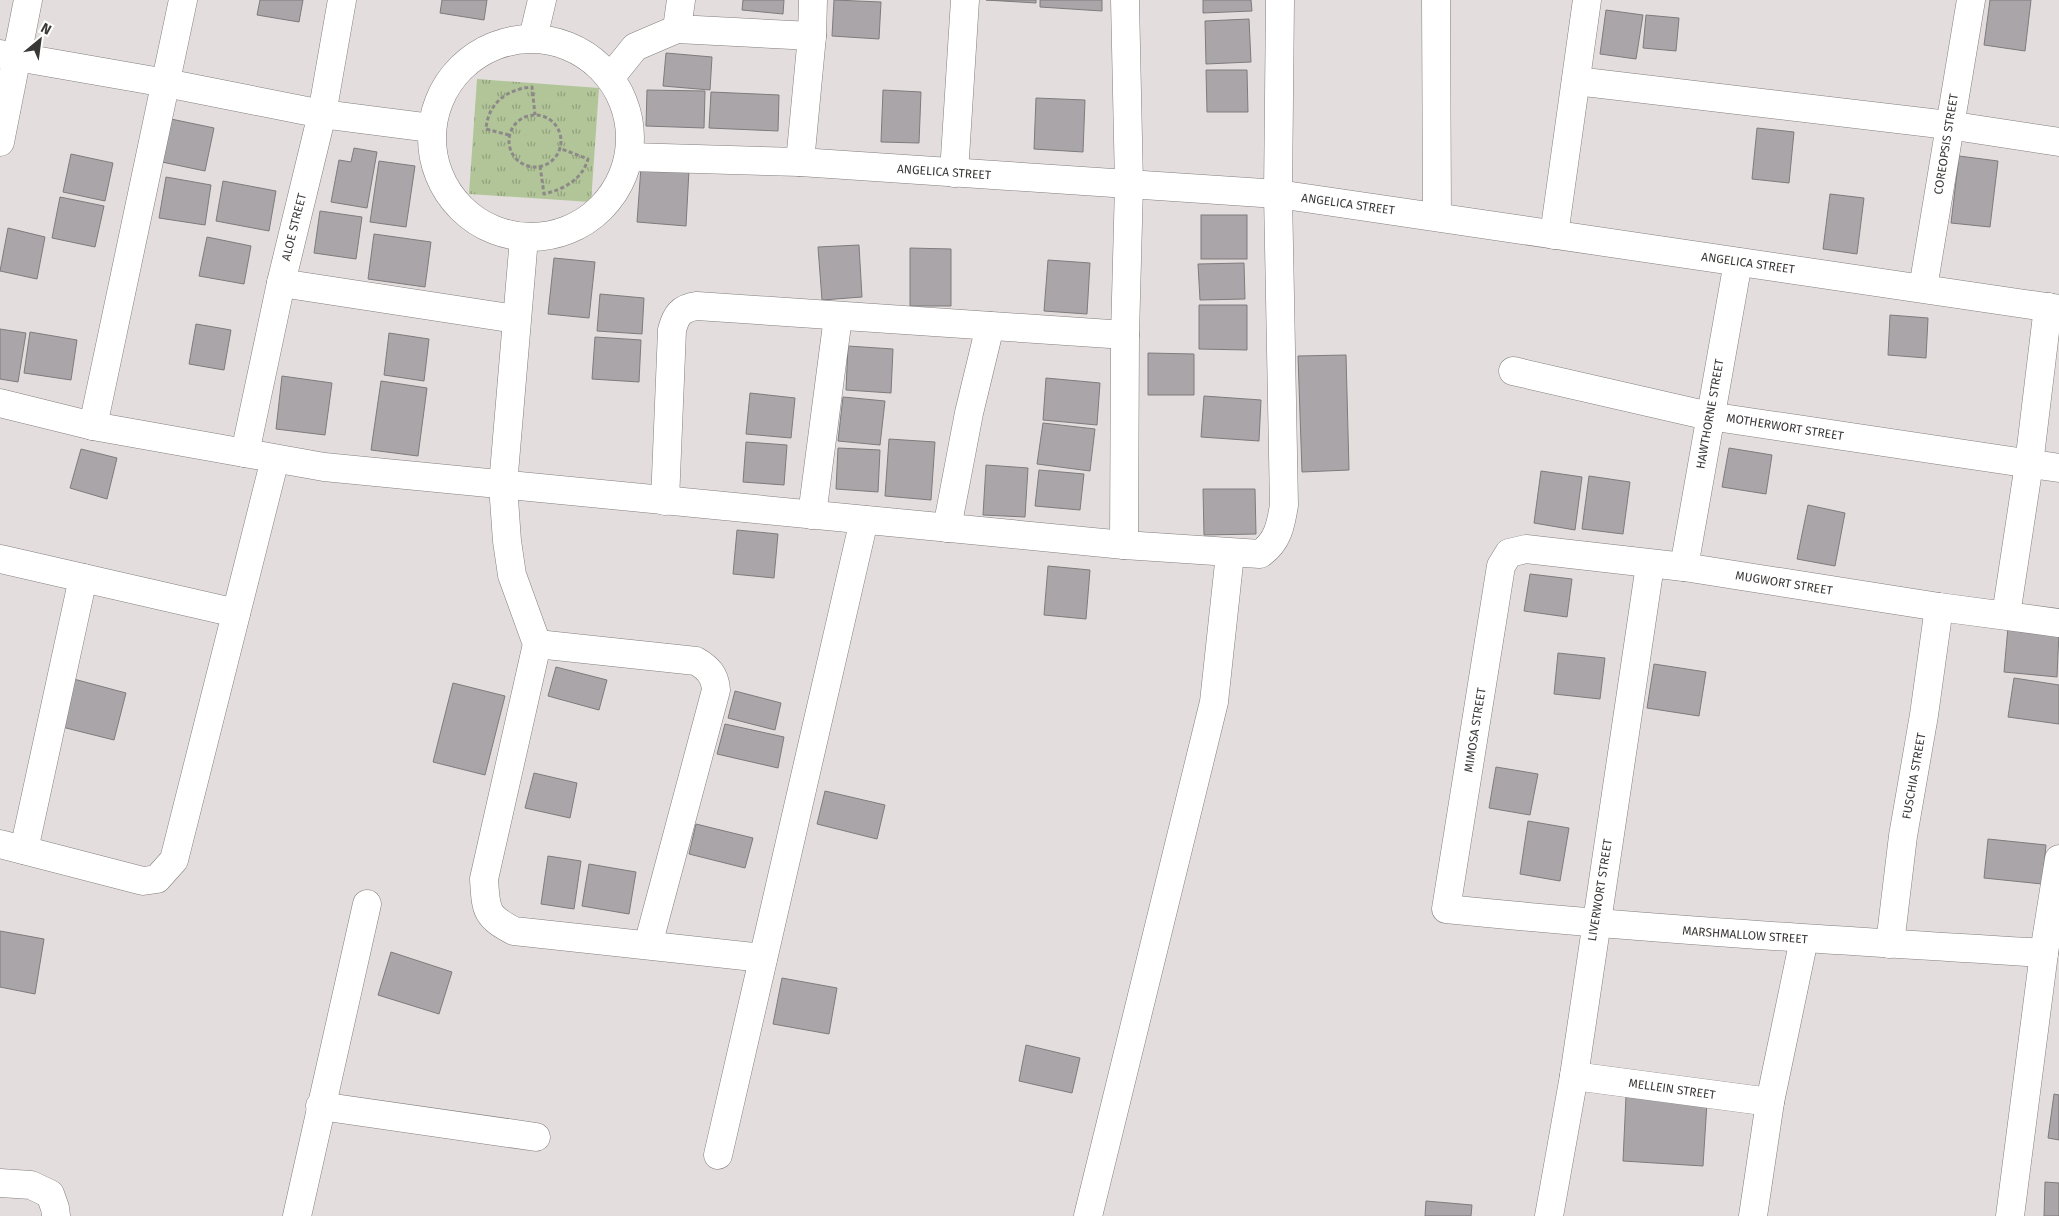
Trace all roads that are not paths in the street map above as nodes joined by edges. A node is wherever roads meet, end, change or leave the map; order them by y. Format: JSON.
{"nodes":[{"id":1,"x":28,"y":0,"type":"edge"},
{"id":2,"x":183,"y":0,"type":"edge"},
{"id":3,"x":342,"y":0,"type":"edge"},
{"id":4,"x":542,"y":0,"type":"edge"},
{"id":5,"x":681,"y":0,"type":"edge"},
{"id":6,"x":813,"y":0,"type":"edge"},
{"id":7,"x":965,"y":0,"type":"edge"},
{"id":8,"x":1125,"y":0,"type":"edge"},
{"id":9,"x":1280,"y":0,"type":"edge"},
{"id":10,"x":1436,"y":0,"type":"edge"},
{"id":11,"x":1587,"y":0,"type":"edge"},
{"id":12,"x":1970,"y":0,"type":"edge"},
{"id":13,"x":677,"y":29,"type":"junction"},
{"id":14,"x":812,"y":36,"type":"junction"},
{"id":15,"x":533,"y":38,"type":"junction"},
{"id":16,"x":8,"y":55,"type":"edge"},
{"id":17,"x":610,"y":78,"type":"junction"},
{"id":18,"x":1576,"y":81,"type":"junction"},
{"id":19,"x":166,"y":83,"type":"junction"},
{"id":20,"x":322,"y":114,"type":"junction"},
{"id":21,"x":1948,"y":125,"type":"junction"},
{"id":22,"x":431,"y":128,"type":"junction"},
{"id":23,"x":0,"y":142,"type":"edge"},
{"id":24,"x":2059,"y":142,"type":"edge"},
{"id":25,"x":630,"y":157,"type":"junction"},
{"id":26,"x":800,"y":162,"type":"junction"},
{"id":27,"x":954,"y":173,"type":"junction"},
{"id":28,"x":1130,"y":185,"type":"junction"},
{"id":29,"x":1278,"y":194,"type":"junction"},
{"id":30,"x":1437,"y":216,"type":"junction"},
{"id":31,"x":1554,"y":235,"type":"junction"},
{"id":32,"x":524,"y":238,"type":"junction"},
{"id":33,"x":1738,"y":262,"type":"junction"},
{"id":34,"x":281,"y":283,"type":"junction"},
{"id":35,"x":1923,"y":288,"type":"junction"},
{"id":36,"x":2053,"y":308,"type":"edge"},
{"id":37,"x":838,"y":317,"type":"junction"},
{"id":38,"x":516,"y":319,"type":"junction"},
{"id":39,"x":990,"y":326,"type":"junction"},
{"id":40,"x":1125,"y":335,"type":"junction"},
{"id":41,"x":1513,"y":371,"type":"dead end"},
{"id":42,"x":0,"y":403,"type":"edge"},
{"id":43,"x":1709,"y":416,"type":"junction"},
{"id":44,"x":93,"y":426,"type":"junction"},
{"id":45,"x":245,"y":453,"type":"junction"},
{"id":46,"x":275,"y":459,"type":"junction"},
{"id":47,"x":2029,"y":464,"type":"junction"},
{"id":48,"x":2059,"y":468,"type":"edge"},
{"id":49,"x":503,"y":485,"type":"junction"},
{"id":50,"x":665,"y":501,"type":"junction"},
{"id":51,"x":812,"y":515,"type":"junction"},
{"id":52,"x":864,"y":520,"type":"junction"},
{"id":53,"x":947,"y":528,"type":"junction"},
{"id":54,"x":1124,"y":545,"type":"junction"},
{"id":55,"x":1509,"y":553,"type":"joint"},
{"id":56,"x":1230,"y":554,"type":"junction"},
{"id":57,"x":0,"y":559,"type":"edge"},
{"id":58,"x":1650,"y":565,"type":"junction"},
{"id":59,"x":1684,"y":567,"type":"junction"},
{"id":60,"x":83,"y":578,"type":"junction"},
{"id":61,"x":1939,"y":608,"type":"junction"},
{"id":62,"x":236,"y":613,"type":"junction"},
{"id":63,"x":2006,"y":615,"type":"junction"},
{"id":64,"x":2059,"y":623,"type":"edge"},
{"id":65,"x":537,"y":644,"type":"junction"},
{"id":66,"x":12,"y":847,"type":"edge"},
{"id":67,"x":2059,"y":859,"type":"edge"},
{"id":68,"x":367,"y":904,"type":"dead end"},
{"id":69,"x":1446,"y":909,"type":"joint"},
{"id":70,"x":1595,"y":924,"type":"junction"},
{"id":71,"x":1804,"y":939,"type":"junction"},
{"id":72,"x":1890,"y":944,"type":"junction"},
{"id":73,"x":648,"y":945,"type":"junction"},
{"id":74,"x":2044,"y":953,"type":"junction"},
{"id":75,"x":763,"y":958,"type":"junction"},
{"id":76,"x":1574,"y":1076,"type":"junction"},
{"id":77,"x":1770,"y":1102,"type":"junction"},
{"id":78,"x":320,"y":1106,"type":"junction"},
{"id":79,"x":536,"y":1137,"type":"dead end"},
{"id":80,"x":718,"y":1156,"type":"dead end"},
{"id":81,"x":0,"y":1183,"type":"edge"},
{"id":82,"x":56,"y":1216,"type":"edge"},
{"id":83,"x":297,"y":1216,"type":"edge"},
{"id":84,"x":1088,"y":1216,"type":"edge"},
{"id":85,"x":1549,"y":1216,"type":"edge"},
{"id":86,"x":1753,"y":1216,"type":"edge"},
{"id":87,"x":2010,"y":1216,"type":"edge"}],
"edges":[{"from":1,"to":16,"type":"street"},
{"from":2,"to":19,"type":"street"},
{"from":3,"to":20,"type":"street","name":"ALOE STREET"},
{"from":4,"to":15,"type":"street"},
{"from":5,"to":13,"type":"street"},
{"from":6,"to":14,"type":"street"},
{"from":7,"to":27,"type":"street"},
{"from":8,"to":28,"type":"street"},
{"from":9,"to":29,"type":"street"},
{"from":10,"to":30,"type":"street"},
{"from":11,"to":18,"type":"street"},
{"from":12,"to":21,"type":"street","name":"COREOPSIS STREET"},
{"from":13,"to":14,"type":"street"},
{"from":13,"to":17,"type":"street"},
{"from":14,"to":26,"type":"street"},
{"from":15,"to":17,"type":"street"},
{"from":15,"to":22,"type":"street"},
{"from":16,"to":19,"type":"street"},
{"from":16,"to":23,"type":"street"},
{"from":17,"to":25,"type":"street"},
{"from":18,"to":21,"type":"street"},
{"from":18,"to":31,"type":"street"},
{"from":19,"to":20,"type":"street"},
{"from":19,"to":44,"type":"street"},
{"from":20,"to":22,"type":"street"},
{"from":20,"to":34,"type":"street","name":"ALOE STREET"},
{"from":21,"to":24,"type":"street"},
{"from":21,"to":35,"type":"street","name":"COREOPSIS STREET"},
{"from":22,"to":32,"type":"street"},
{"from":25,"to":26,"type":"street","name":"ANGELICA STREET"},
{"from":25,"to":32,"type":"street"},
{"from":26,"to":27,"type":"street","name":"ANGELICA STREET"},
{"from":27,"to":28,"type":"street","name":"ANGELICA STREET"},
{"from":28,"to":29,"type":"street","name":"ANGELICA STREET"},
{"from":28,"to":40,"type":"street"},
{"from":29,"to":30,"type":"street","name":"ANGELICA STREET"},
{"from":29,"to":56,"type":"street"},
{"from":30,"to":31,"type":"street","name":"ANGELICA STREET"},
{"from":31,"to":33,"type":"street","name":"ANGELICA STREET"},
{"from":32,"to":38,"type":"street"},
{"from":33,"to":35,"type":"street","name":"ANGELICA STREET"},
{"from":33,"to":43,"type":"street","name":"HAWTHORNE STREET"},
{"from":34,"to":38,"type":"street"},
{"from":34,"to":45,"type":"street","name":"ALOE STREET"},
{"from":35,"to":36,"type":"street","name":"ANGELICA STREET"},
{"from":36,"to":47,"type":"street"},
{"from":37,"to":39,"type":"street"},
{"from":37,"to":50,"type":"street"},
{"from":37,"to":51,"type":"street"},
{"from":38,"to":49,"type":"street"},
{"from":39,"to":40,"type":"street"},
{"from":39,"to":53,"type":"street"},
{"from":40,"to":54,"type":"street"},
{"from":41,"to":43,"type":"street","name":"MOTHERWORT STREET"},
{"from":42,"to":44,"type":"street"},
{"from":43,"to":47,"type":"street","name":"MOTHERWORT STREET"},
{"from":43,"to":59,"type":"street","name":"HAWTHORNE STREET"},
{"from":44,"to":45,"type":"street"},
{"from":45,"to":46,"type":"street"},
{"from":46,"to":49,"type":"street"},
{"from":46,"to":62,"type":"street"},
{"from":47,"to":48,"type":"street","name":"MOTHERWORT STREET"},
{"from":47,"to":63,"type":"street"},
{"from":49,"to":50,"type":"street"},
{"from":49,"to":65,"type":"street"},
{"from":50,"to":51,"type":"street"},
{"from":51,"to":52,"type":"street"},
{"from":52,"to":53,"type":"street"},
{"from":52,"to":75,"type":"street"},
{"from":53,"to":54,"type":"street"},
{"from":54,"to":56,"type":"street"},
{"from":55,"to":58,"type":"street","name":"MUGWORT STREET"},
{"from":55,"to":69,"type":"street","name":"MIMOSA STREET"},
{"from":56,"to":84,"type":"street"},
{"from":57,"to":60,"type":"street"},
{"from":58,"to":59,"type":"street","name":"MUGWORT STREET"},
{"from":58,"to":70,"type":"street","name":"LIVERWORT STREET"},
{"from":59,"to":61,"type":"street","name":"MUGWORT STREET"},
{"from":60,"to":62,"type":"street"},
{"from":60,"to":66,"type":"street"},
{"from":61,"to":63,"type":"street","name":"MUGWORT STREET"},
{"from":61,"to":72,"type":"street","name":"FUSCHIA STREET"},
{"from":62,"to":66,"type":"street"},
{"from":63,"to":64,"type":"street","name":"MUGWORT STREET"},
{"from":65,"to":73,"type":"street"},
{"from":65,"to":73,"type":"street"},
{"from":67,"to":74,"type":"street"},
{"from":68,"to":78,"type":"street"},
{"from":69,"to":70,"type":"street","name":"MARSHMALLOW STREET"},
{"from":70,"to":71,"type":"street","name":"MARSHMALLOW STREET"},
{"from":70,"to":76,"type":"street","name":"LIVERWORT STREET"},
{"from":71,"to":72,"type":"street","name":"MARSHMALLOW STREET"},
{"from":71,"to":77,"type":"street"},
{"from":72,"to":74,"type":"street","name":"MARSHMALLOW STREET"},
{"from":73,"to":75,"type":"street"},
{"from":74,"to":87,"type":"street"},
{"from":75,"to":80,"type":"street"},
{"from":76,"to":77,"type":"street","name":"MELLEIN STREET"},
{"from":76,"to":85,"type":"street","name":"LIVERWORT STREET"},
{"from":77,"to":86,"type":"street"},
{"from":78,"to":79,"type":"street"},
{"from":78,"to":83,"type":"street"},
{"from":81,"to":82,"type":"street"}]}
